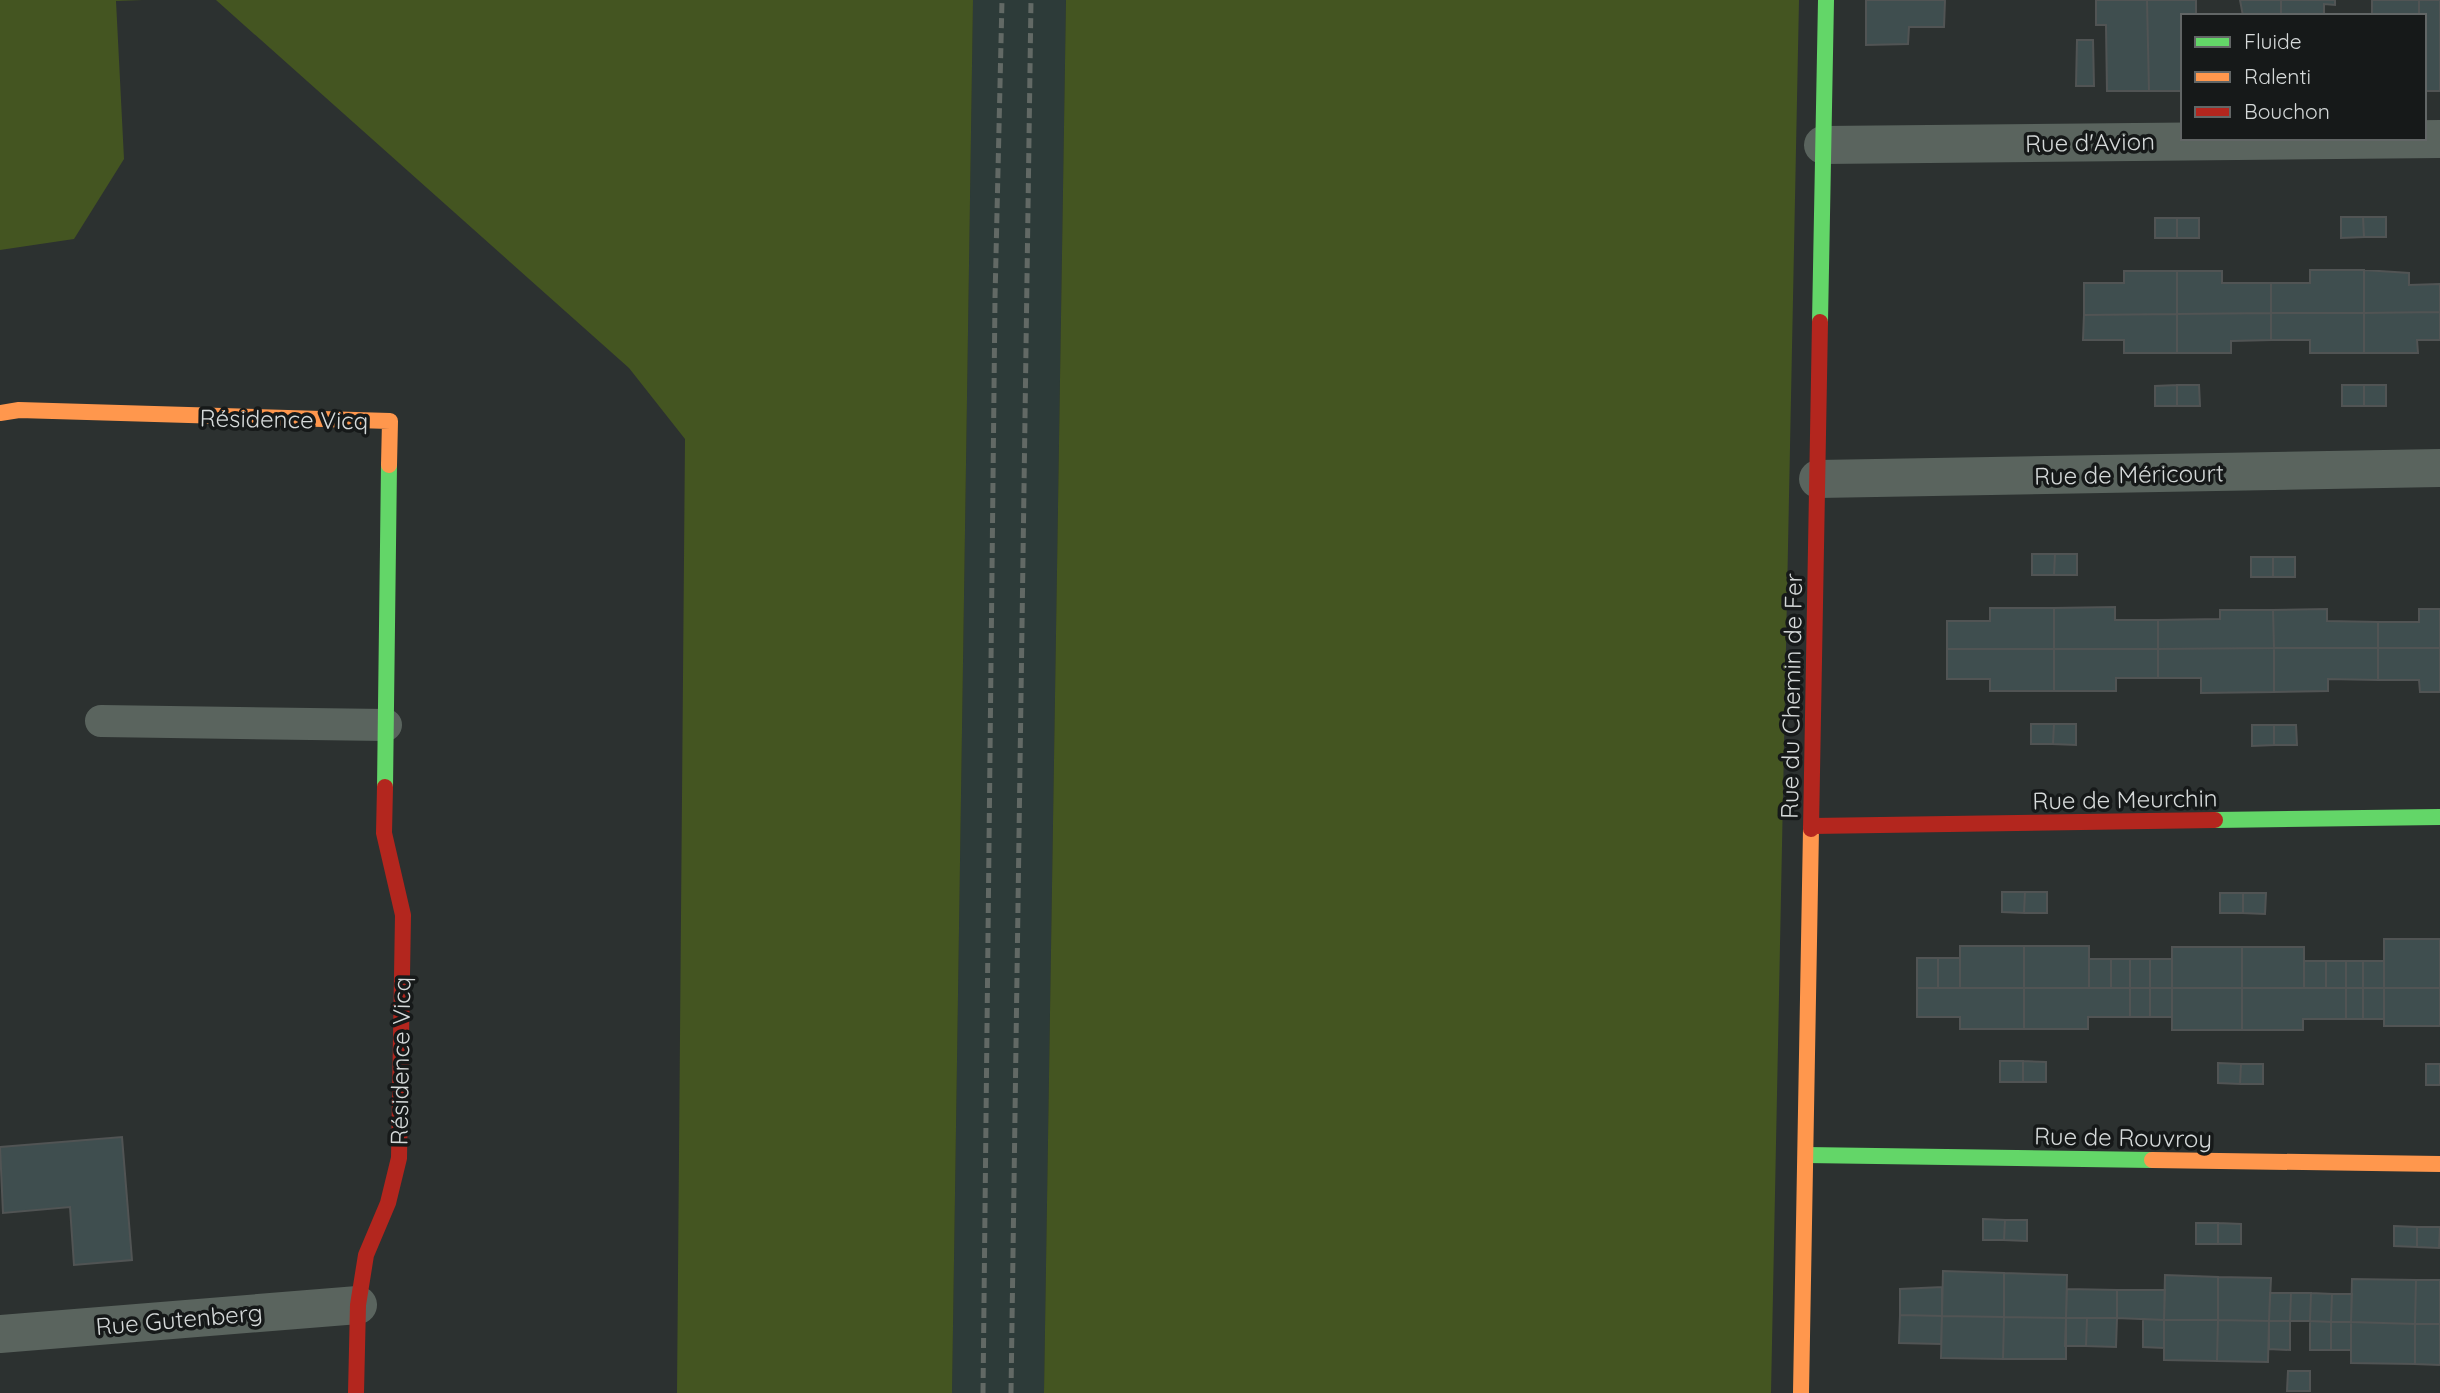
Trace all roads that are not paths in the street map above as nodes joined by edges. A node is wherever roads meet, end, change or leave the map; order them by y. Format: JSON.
{"nodes":[{"id":1,"x":1826,"y":0,"type":"edge"},
{"id":2,"x":2337,"y":140,"type":"edge"},
{"id":3,"x":1824,"y":145,"type":"junction"},
{"id":4,"x":0,"y":413,"type":"edge"},
{"id":5,"x":2440,"y":468,"type":"edge"},
{"id":6,"x":1818,"y":479,"type":"junction"},
{"id":7,"x":101,"y":721,"type":"dead end"},
{"id":8,"x":386,"y":725,"type":"junction"},
{"id":9,"x":2440,"y":817,"type":"edge"},
{"id":10,"x":1812,"y":826,"type":"junction"},
{"id":11,"x":1806,"y":1155,"type":"junction"},
{"id":12,"x":2440,"y":1164,"type":"edge"},
{"id":13,"x":358,"y":1305,"type":"junction"},
{"id":14,"x":0,"y":1334,"type":"edge"},
{"id":15,"x":356,"y":1393,"type":"edge"},
{"id":16,"x":1801,"y":1393,"type":"edge"}],
"edges":[{"from":1,"to":3,"type":"street","name":"Rue du Chemin de Fer"},
{"from":2,"to":3,"type":"street","name":"Rue d'Avion"},
{"from":3,"to":6,"type":"street","name":"Rue du Chemin de Fer"},
{"from":4,"to":8,"type":"street","name":"Résidence Vicq"},
{"from":5,"to":6,"type":"street","name":"Rue de Méricourt"},
{"from":6,"to":10,"type":"street","name":"Rue du Chemin de Fer"},
{"from":7,"to":8,"type":"lane"},
{"from":8,"to":13,"type":"street","name":"Résidence Vicq"},
{"from":9,"to":10,"type":"street","name":"Rue de Meurchin"},
{"from":10,"to":11,"type":"street","name":"Rue du Chemin de Fer"},
{"from":11,"to":12,"type":"street","name":"Rue de Rouvroy"},
{"from":11,"to":16,"type":"street","name":"Rue du Chemin de Fer"},
{"from":13,"to":14,"type":"street","name":"Rue Gutenberg"},
{"from":13,"to":15,"type":"street","name":"Résidence Vicq"}]}
